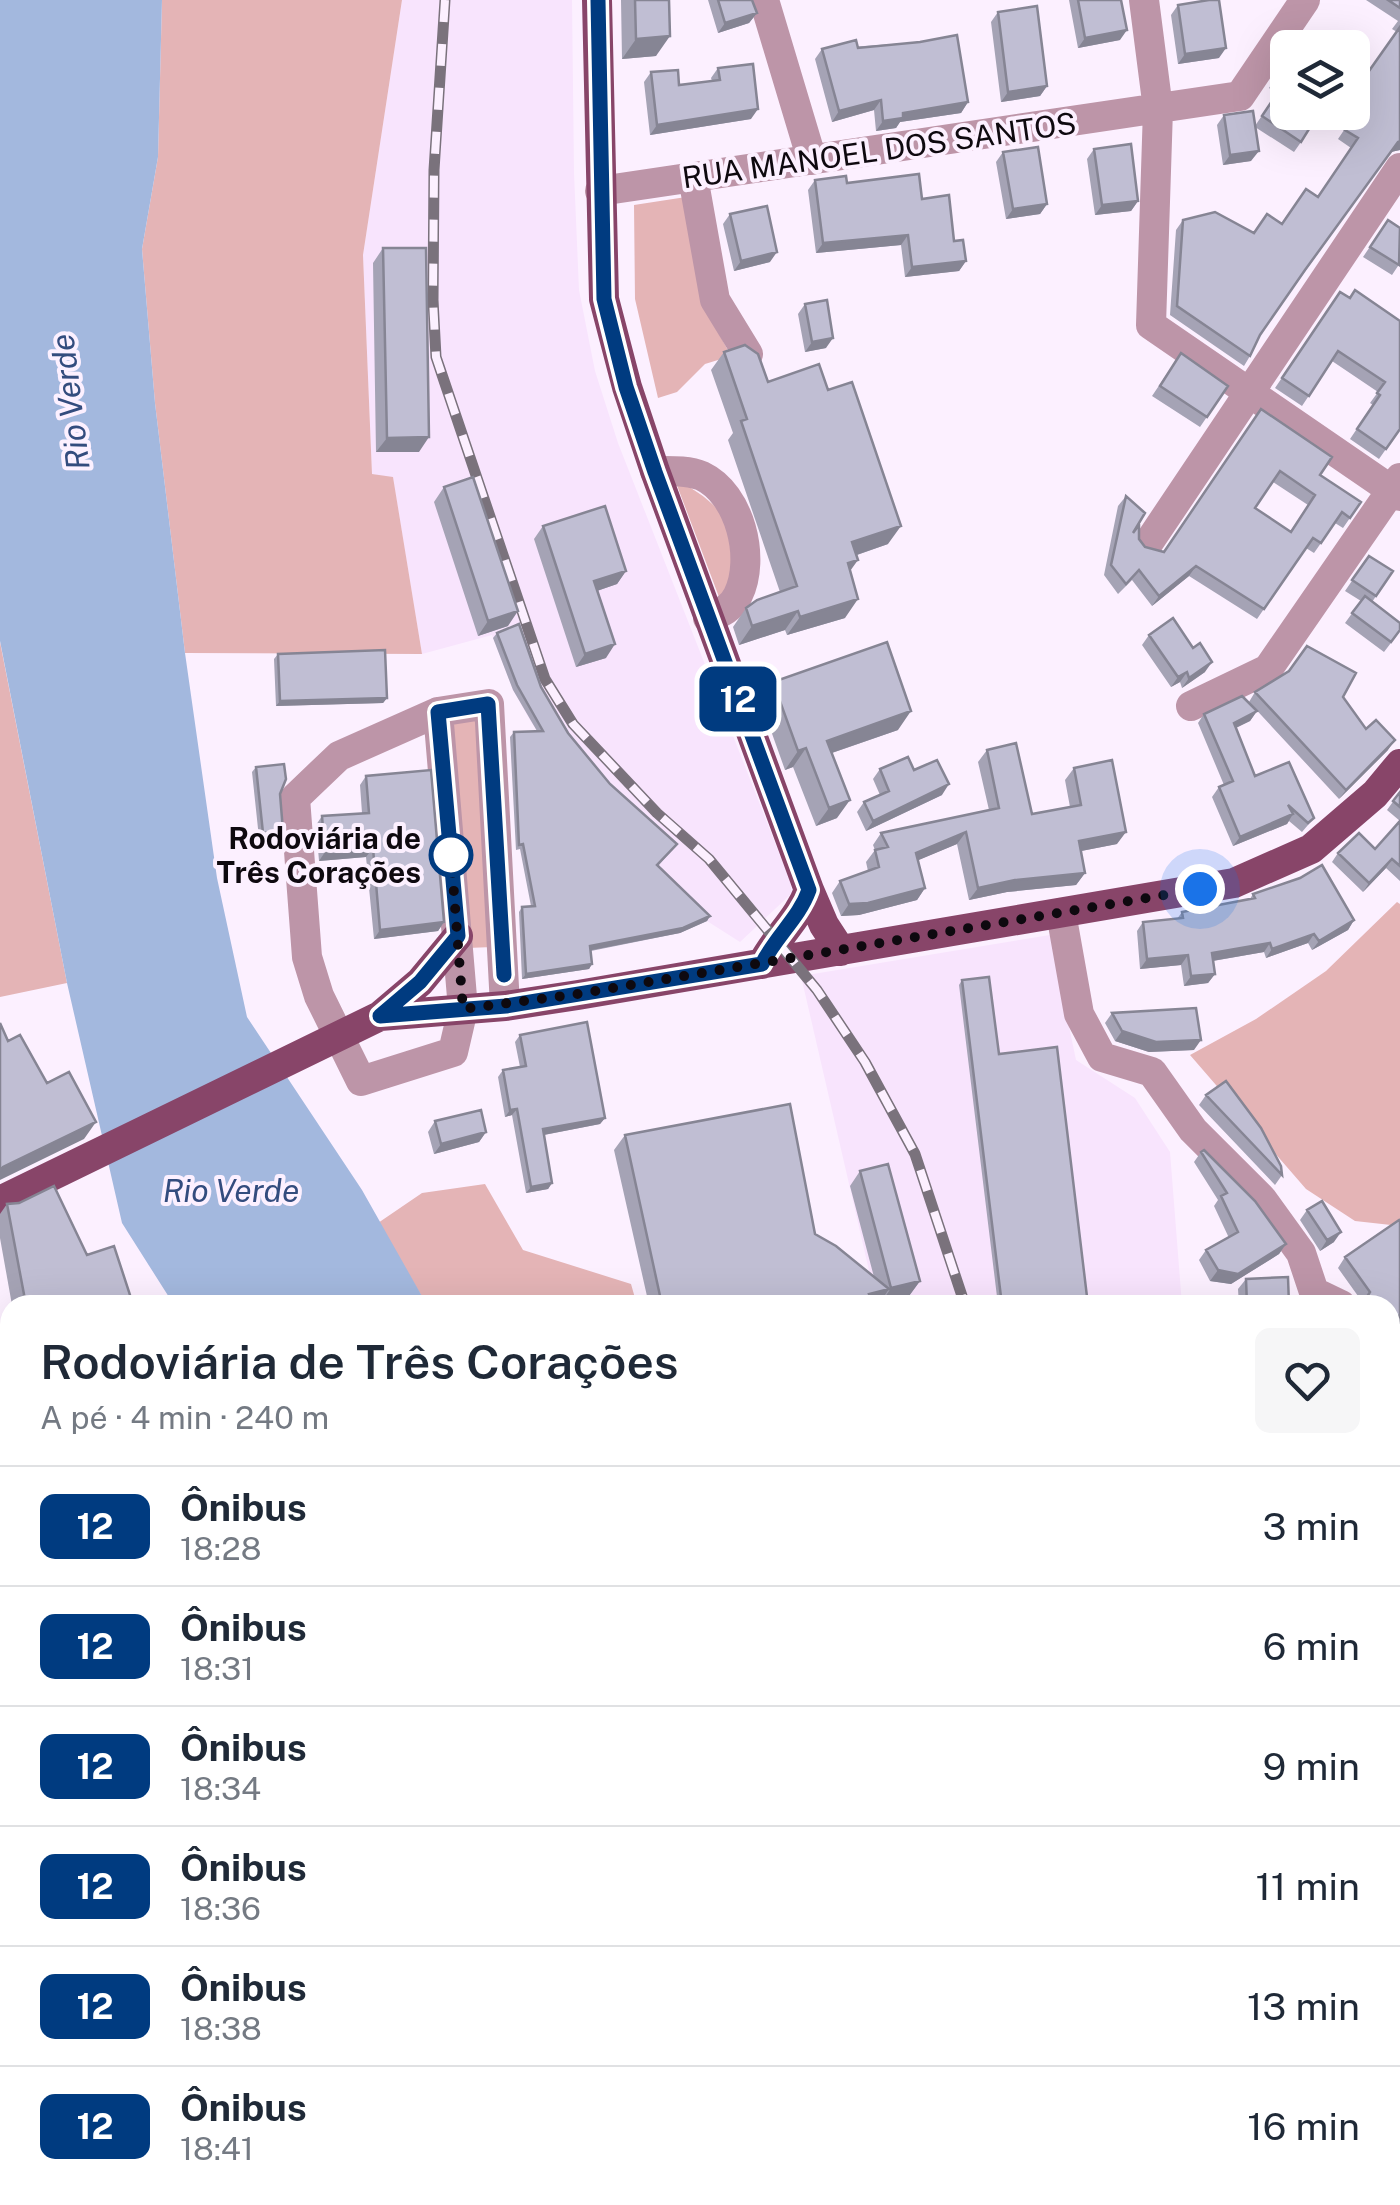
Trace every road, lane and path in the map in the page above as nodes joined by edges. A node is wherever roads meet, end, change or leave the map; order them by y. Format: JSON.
{"nodes":[{"id":1,"x":598,"y":0,"type":"edge"},
{"id":2,"x":764,"y":0,"type":"edge"},
{"id":3,"x":1144,"y":0,"type":"edge"},
{"id":4,"x":1305,"y":0,"type":"edge"},
{"id":5,"x":1158,"y":108,"type":"junction"},
{"id":6,"x":812,"y":160,"type":"junction"},
{"id":7,"x":1400,"y":168,"type":"edge"},
{"id":8,"x":693,"y":177,"type":"junction"},
{"id":9,"x":600,"y":191,"type":"junction"},
{"id":10,"x":748,"y":354,"type":"edge"},
{"id":11,"x":1249,"y":392,"type":"junction"},
{"id":12,"x":655,"y":472,"type":"junction"},
{"id":13,"x":1397,"y":488,"type":"edge"},
{"id":14,"x":1149,"y":542,"type":"dead end"},
{"id":15,"x":708,"y":618,"type":"junction"},
{"id":16,"x":1190,"y":706,"type":"dead end"},
{"id":17,"x":438,"y":712,"type":"junction"},
{"id":18,"x":1400,"y":764,"type":"edge"},
{"id":19,"x":809,"y":890,"type":"junction"},
{"id":20,"x":1061,"y":913,"type":"junction"},
{"id":21,"x":789,"y":924,"type":"junction"},
{"id":22,"x":458,"y":936,"type":"junction"},
{"id":23,"x":830,"y":953,"type":"junction"},
{"id":24,"x":762,"y":964,"type":"junction"},
{"id":25,"x":506,"y":1006,"type":"junction"},
{"id":26,"x":463,"y":1009,"type":"junction"},
{"id":27,"x":370,"y":1021,"type":"junction"},
{"id":28,"x":3,"y":1200,"type":"edge"},
{"id":29,"x":1316,"y":1295,"type":"edge"}],
"edges":[{"from":1,"to":9,"type":"main road"},
{"from":2,"to":6,"type":"street"},
{"from":3,"to":5,"type":"street"},
{"from":4,"to":5,"type":"street","name":"RUA MANOEL DOS SANTOS"},
{"from":5,"to":6,"type":"street","name":"RUA MANOEL DOS SANTOS"},
{"from":5,"to":11,"type":"street"},
{"from":6,"to":8,"type":"street","name":"RUA MANOEL DOS SANTOS"},
{"from":7,"to":11,"type":"street"},
{"from":8,"to":9,"type":"street","name":"RUA MANOEL DOS SANTOS"},
{"from":8,"to":10,"type":"street"},
{"from":9,"to":12,"type":"main road"},
{"from":11,"to":13,"type":"street"},
{"from":11,"to":14,"type":"street"},
{"from":12,"to":15,"type":"main road"},
{"from":12,"to":15,"type":"street"},
{"from":13,"to":16,"type":"street"},
{"from":15,"to":19,"type":"main road"},
{"from":17,"to":22,"type":"street"},
{"from":17,"to":25,"type":"street"},
{"from":17,"to":26,"type":"street"},
{"from":18,"to":20,"type":"main road"},
{"from":19,"to":21,"type":"main road"},
{"from":19,"to":23,"type":"main road"},
{"from":20,"to":23,"type":"main road"},
{"from":20,"to":29,"type":"street"},
{"from":21,"to":23,"type":"main road"},
{"from":21,"to":24,"type":"main road"},
{"from":22,"to":26,"type":"street"},
{"from":22,"to":27,"type":"main road"},
{"from":23,"to":24,"type":"main road"},
{"from":24,"to":25,"type":"main road"},
{"from":25,"to":26,"type":"main road"},
{"from":26,"to":27,"type":"main road"},
{"from":27,"to":28,"type":"main road"}]}
